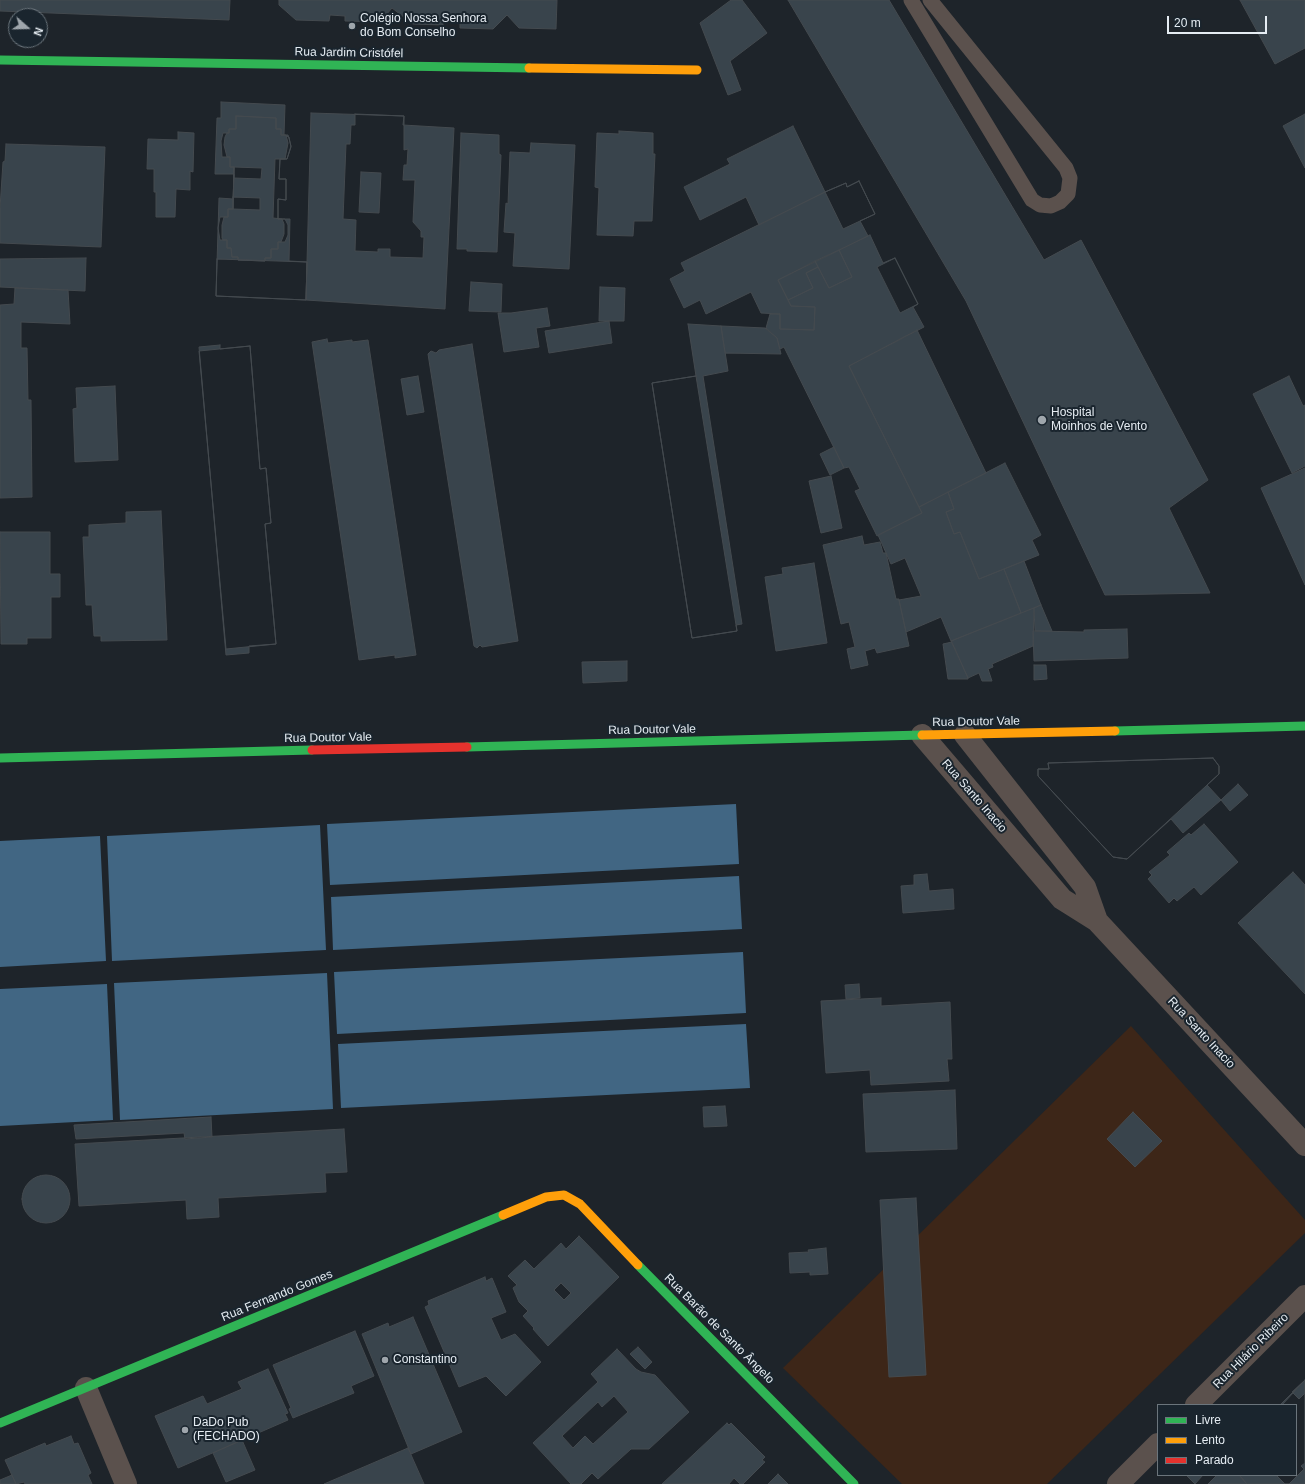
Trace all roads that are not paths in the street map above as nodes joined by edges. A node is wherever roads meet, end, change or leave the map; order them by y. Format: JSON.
{"nodes":[{"id":1,"x":911,"y":0,"type":"edge"},
{"id":2,"x":930,"y":0,"type":"edge"},
{"id":3,"x":0,"y":60,"type":"edge"},
{"id":4,"x":698,"y":70,"type":"dead end"},
{"id":5,"x":1305,"y":726,"type":"edge"},
{"id":6,"x":922,"y":735,"type":"junction"},
{"id":7,"x":965,"y":735,"type":"junction"},
{"id":8,"x":0,"y":758,"type":"edge"},
{"id":9,"x":1097,"y":921,"type":"junction"},
{"id":10,"x":1305,"y":1145,"type":"edge"},
{"id":11,"x":564,"y":1195,"type":"joint"},
{"id":12,"x":1305,"y":1296,"type":"edge"},
{"id":13,"x":86,"y":1388,"type":"junction"},
{"id":14,"x":1197,"y":1404,"type":"edge"},
{"id":15,"x":0,"y":1423,"type":"edge"},
{"id":16,"x":1157,"y":1445,"type":"edge"},
{"id":17,"x":126,"y":1484,"type":"edge"},
{"id":18,"x":854,"y":1484,"type":"edge"},
{"id":19,"x":1118,"y":1484,"type":"edge"}],
"edges":[{"from":1,"to":2,"type":"lane"},
{"from":3,"to":4,"type":"street","name":"Rua Jardim Cristófel"},
{"from":5,"to":7,"type":"street","name":"Rua Doutor Vale"},
{"from":6,"to":7,"type":"street","name":"Rua Doutor Vale"},
{"from":6,"to":8,"type":"street","name":"Rua Doutor Vale"},
{"from":6,"to":9,"type":"street","name":"Rua Santo Inacio"},
{"from":7,"to":9,"type":"street","name":"Rua Santo Inacio"},
{"from":9,"to":10,"type":"street","name":"Rua Santo Inacio"},
{"from":11,"to":13,"type":"street","name":"Rua Fernando Gomes"},
{"from":11,"to":18,"type":"street","name":"Rua Barão de Santo Ângelo"},
{"from":12,"to":14,"type":"street","name":"Rua Hilário Ribeiro"},
{"from":13,"to":15,"type":"street","name":"Rua Fernando Gomes"},
{"from":13,"to":17,"type":"street"},
{"from":16,"to":19,"type":"street"}]}
